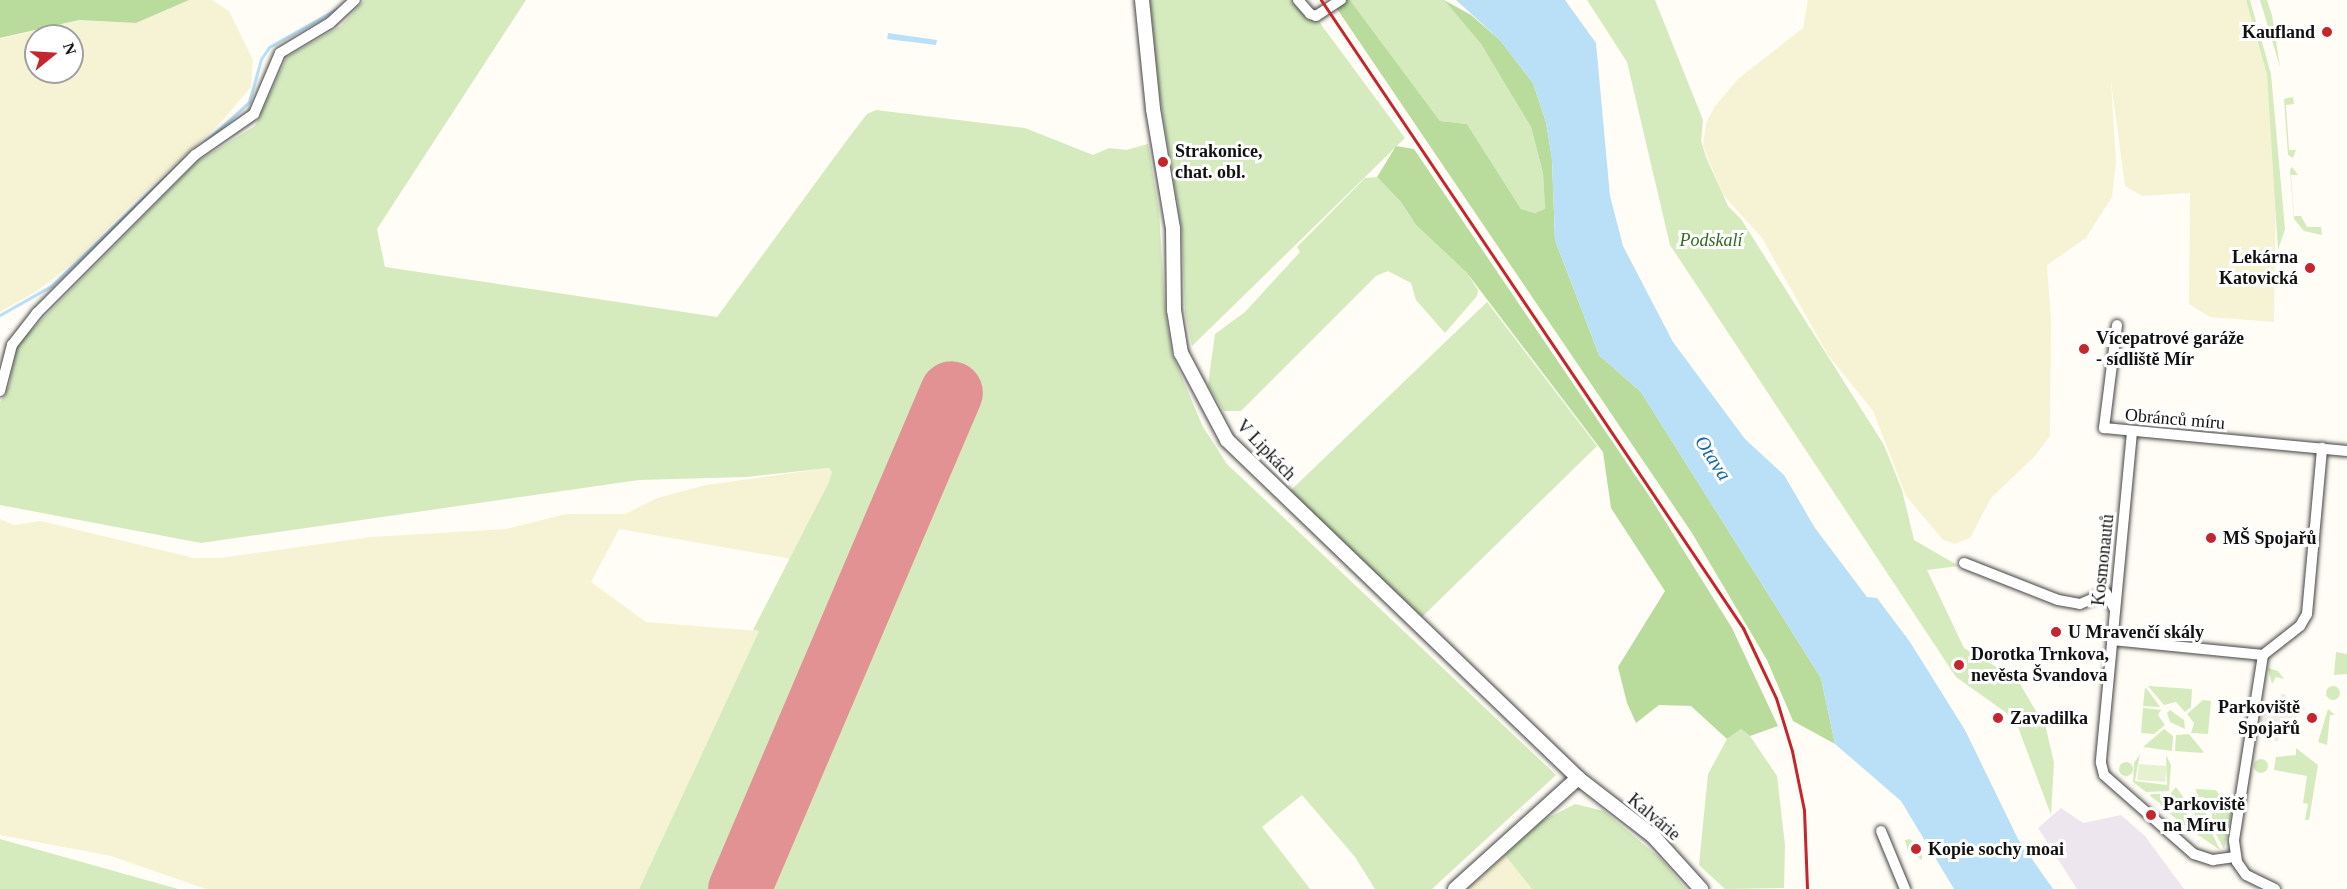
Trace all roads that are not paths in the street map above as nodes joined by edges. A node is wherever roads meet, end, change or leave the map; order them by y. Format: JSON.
{"nodes":[{"id":1,"x":355,"y":0,"type":"edge"},
{"id":2,"x":1142,"y":0,"type":"edge"},
{"id":3,"x":1298,"y":0,"type":"edge"},
{"id":4,"x":1341,"y":0,"type":"edge"},
{"id":5,"x":2117,"y":325,"type":"dead end"},
{"id":6,"x":0,"y":391,"type":"edge"},
{"id":7,"x":2132,"y":432,"type":"junction"},
{"id":8,"x":2322,"y":448,"type":"junction"},
{"id":9,"x":2347,"y":451,"type":"edge"},
{"id":10,"x":1964,"y":563,"type":"dead end"},
{"id":11,"x":2114,"y":608,"type":"junction"},
{"id":12,"x":2112,"y":640,"type":"junction"},
{"id":13,"x":2263,"y":655,"type":"junction"},
{"id":14,"x":1578,"y":778,"type":"junction"},
{"id":15,"x":1881,"y":831,"type":"dead end"},
{"id":16,"x":2235,"y":856,"type":"junction"},
{"id":17,"x":1455,"y":889,"type":"edge"},
{"id":18,"x":1701,"y":889,"type":"edge"},
{"id":19,"x":1905,"y":889,"type":"edge"},
{"id":20,"x":2275,"y":889,"type":"edge"}],
"edges":[{"from":1,"to":6,"type":"street"},
{"from":2,"to":14,"type":"street","name":"V Lipkách"},
{"from":3,"to":4,"type":"street"},
{"from":5,"to":7,"type":"street","name":"Obránců míru"},
{"from":7,"to":8,"type":"street","name":"Obránců míru"},
{"from":7,"to":11,"type":"street","name":"Kosmonautů"},
{"from":8,"to":9,"type":"street","name":"Obránců míru"},
{"from":8,"to":13,"type":"street"},
{"from":10,"to":11,"type":"street"},
{"from":11,"to":12,"type":"street","name":"Kosmonautů"},
{"from":12,"to":13,"type":"street"},
{"from":12,"to":16,"type":"street","name":"Kosmonautů"},
{"from":13,"to":16,"type":"street"},
{"from":14,"to":17,"type":"street"},
{"from":14,"to":18,"type":"street","name":"Kalvárie"},
{"from":15,"to":19,"type":"street"},
{"from":16,"to":20,"type":"street"}]}
